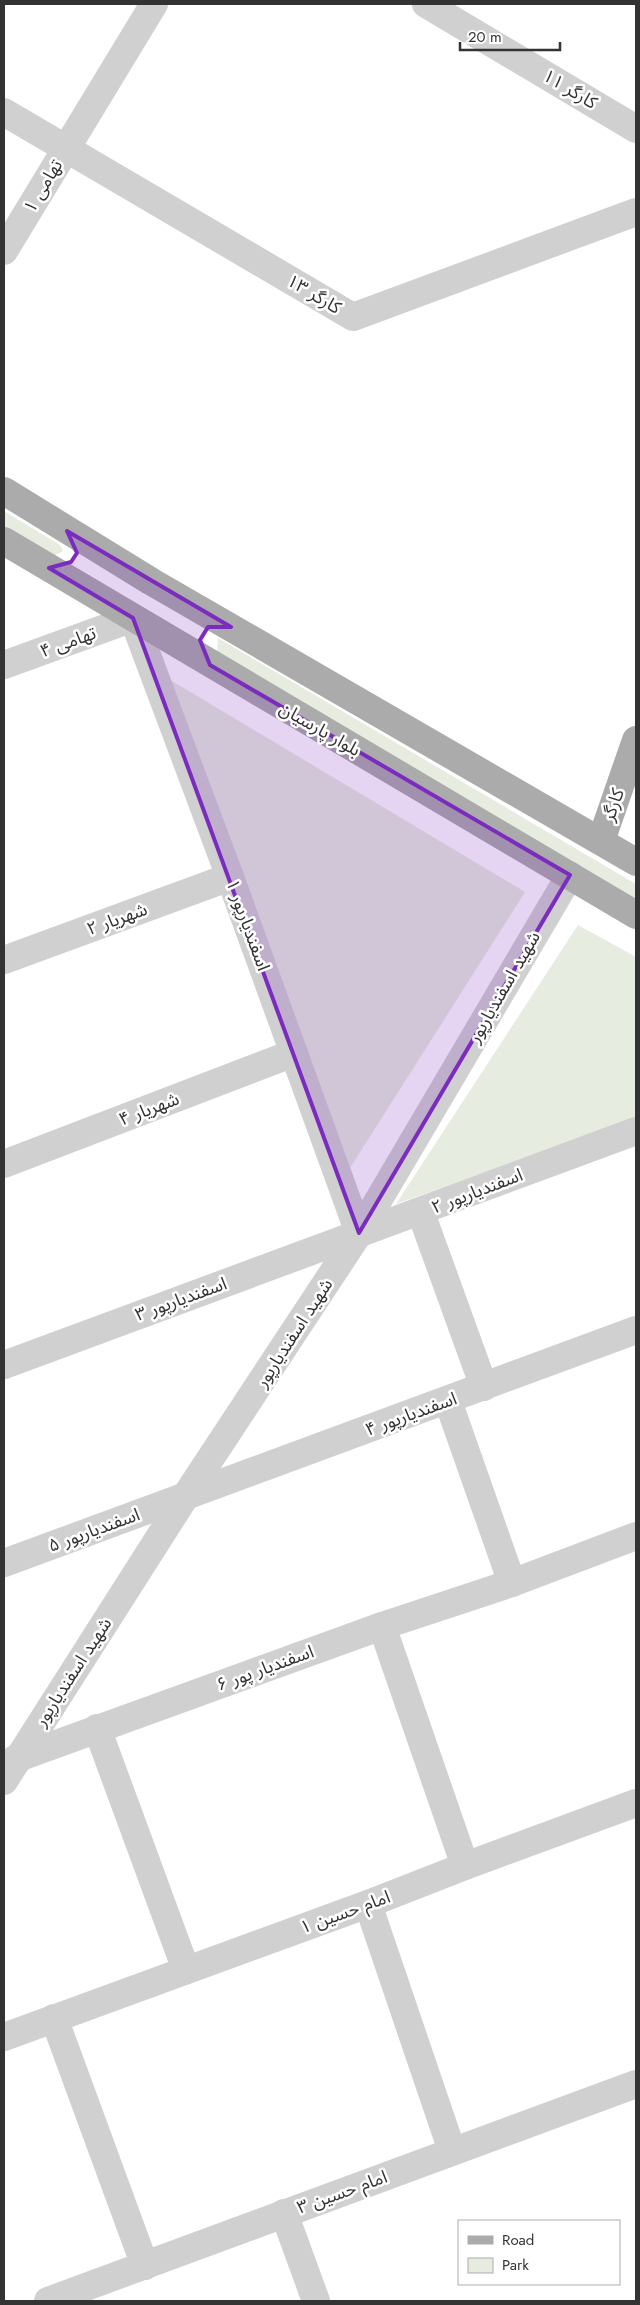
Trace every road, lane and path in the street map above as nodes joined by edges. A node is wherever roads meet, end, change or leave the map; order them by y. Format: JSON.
{"nodes":[{"id":1,"x":154,"y":4,"type":"edge"},
{"id":2,"x":426,"y":4,"type":"edge"},
{"id":3,"x":4,"y":112,"type":"edge"},
{"id":4,"x":636,"y":129,"type":"edge"},
{"id":5,"x":67,"y":147,"type":"junction"},
{"id":6,"x":636,"y":212,"type":"edge"},
{"id":7,"x":4,"y":251,"type":"edge"},
{"id":8,"x":4,"y":492,"type":"edge"},
{"id":9,"x":68,"y":531,"type":"junction"},
{"id":10,"x":4,"y":541,"type":"edge"},
{"id":11,"x":49,"y":568,"type":"junction"},
{"id":12,"x":152,"y":582,"type":"junction"},
{"id":13,"x":132,"y":618,"type":"junction"},
{"id":14,"x":231,"y":627,"type":"junction"},
{"id":15,"x":4,"y":665,"type":"edge"},
{"id":16,"x":210,"y":665,"type":"junction"},
{"id":17,"x":636,"y":740,"type":"edge"},
{"id":18,"x":600,"y":842,"type":"junction"},
{"id":19,"x":636,"y":862,"type":"edge"},
{"id":20,"x":570,"y":875,"type":"junction"},
{"id":21,"x":230,"y":877,"type":"junction"},
{"id":22,"x":636,"y":915,"type":"edge"},
{"id":23,"x":4,"y":960,"type":"edge"},
{"id":24,"x":294,"y":1053,"type":"junction"},
{"id":25,"x":636,"y":1131,"type":"edge"},
{"id":26,"x":4,"y":1164,"type":"edge"},
{"id":27,"x":421,"y":1213,"type":"junction"},
{"id":28,"x":359,"y":1234,"type":"junction"},
{"id":29,"x":636,"y":1330,"type":"edge"},
{"id":30,"x":4,"y":1365,"type":"edge"},
{"id":31,"x":484,"y":1387,"type":"junction"},
{"id":32,"x":448,"y":1401,"type":"junction"},
{"id":33,"x":185,"y":1497,"type":"junction"},
{"id":34,"x":636,"y":1536,"type":"edge"},
{"id":35,"x":4,"y":1563,"type":"edge"},
{"id":36,"x":512,"y":1583,"type":"junction"},
{"id":37,"x":382,"y":1626,"type":"junction"},
{"id":38,"x":97,"y":1728,"type":"junction"},
{"id":39,"x":12,"y":1760,"type":"edge"},
{"id":40,"x":4,"y":1781,"type":"edge"},
{"id":41,"x":636,"y":1803,"type":"edge"},
{"id":42,"x":465,"y":1866,"type":"junction"},
{"id":43,"x":368,"y":1904,"type":"junction"},
{"id":44,"x":186,"y":1970,"type":"junction"},
{"id":45,"x":54,"y":2018,"type":"junction"},
{"id":46,"x":4,"y":2037,"type":"edge"},
{"id":47,"x":636,"y":2084,"type":"edge"},
{"id":48,"x":452,"y":2150,"type":"junction"},
{"id":49,"x":284,"y":2213,"type":"junction"},
{"id":50,"x":145,"y":2266,"type":"junction"},
{"id":51,"x":48,"y":2301,"type":"edge"},
{"id":52,"x":316,"y":2301,"type":"edge"}],
"edges":[{"from":1,"to":5,"type":"street","name":"تهامی ۱"},
{"from":2,"to":4,"type":"street","name":"کارگر ۱۱"},
{"from":3,"to":5,"type":"street"},
{"from":5,"to":6,"type":"street","name":"کارگر ۱۳"},
{"from":5,"to":7,"type":"street","name":"تهامی ۱"},
{"from":8,"to":9,"type":"main road"},
{"from":9,"to":11,"type":"main road"},
{"from":9,"to":12,"type":"main road"},
{"from":10,"to":11,"type":"main road","name":"بلوار پارسیان"},
{"from":11,"to":13,"type":"main road","name":"بلوار پارسیان"},
{"from":12,"to":13,"type":"main road"},
{"from":12,"to":14,"type":"main road"},
{"from":13,"to":15,"type":"street","name":"تهامی ۴"},
{"from":13,"to":16,"type":"main road","name":"بلوار پارسیان"},
{"from":13,"to":21,"type":"street","name":"اسفندیارپور ۱"},
{"from":14,"to":16,"type":"main road"},
{"from":14,"to":18,"type":"main road"},
{"from":16,"to":20,"type":"main road","name":"بلوار پارسیان"},
{"from":17,"to":18,"type":"main road","name":"کارگر"},
{"from":18,"to":19,"type":"main road"},
{"from":20,"to":22,"type":"main road","name":"بلوار پارسیان"},
{"from":20,"to":28,"type":"street","name":"شهید اسفندیارپور"},
{"from":21,"to":23,"type":"street","name":"شهریار ۲"},
{"from":21,"to":24,"type":"street","name":"اسفندیارپور ۱"},
{"from":24,"to":26,"type":"street","name":"شهریار ۴"},
{"from":24,"to":28,"type":"street","name":"اسفندیارپور ۱"},
{"from":25,"to":27,"type":"street","name":"اسفندیارپور ۲"},
{"from":27,"to":28,"type":"street","name":"اسفندیارپور ۲"},
{"from":27,"to":31,"type":"street"},
{"from":28,"to":30,"type":"street","name":"اسفندیارپور ۳"},
{"from":28,"to":33,"type":"street","name":"شهید اسفندیارپور"},
{"from":29,"to":31,"type":"street","name":"اسفندیارپور ۴"},
{"from":31,"to":32,"type":"street","name":"اسفندیارپور ۴"},
{"from":32,"to":33,"type":"street","name":"اسفندیارپور ۴"},
{"from":32,"to":36,"type":"street"},
{"from":33,"to":35,"type":"street","name":"اسفندیارپور ۵"},
{"from":33,"to":39,"type":"street","name":"شهید اسفندیارپور"},
{"from":34,"to":36,"type":"street","name":"اسفندیار پور ۶"},
{"from":36,"to":37,"type":"street","name":"اسفندیار پور ۶"},
{"from":37,"to":38,"type":"street","name":"اسفندیار پور ۶"},
{"from":37,"to":42,"type":"street"},
{"from":38,"to":39,"type":"street","name":"اسفندیار پور ۶"},
{"from":38,"to":44,"type":"street"},
{"from":39,"to":40,"type":"street","name":"شهید اسفندیارپور"},
{"from":41,"to":42,"type":"street","name":"امام حسین ۱"},
{"from":42,"to":43,"type":"street","name":"امام حسین ۱"},
{"from":43,"to":44,"type":"street","name":"امام حسین ۱"},
{"from":43,"to":48,"type":"street"},
{"from":44,"to":45,"type":"street","name":"امام حسین ۱"},
{"from":45,"to":46,"type":"street","name":"امام حسین ۱"},
{"from":45,"to":50,"type":"street"},
{"from":47,"to":48,"type":"street","name":"امام حسین ۳"},
{"from":48,"to":49,"type":"street","name":"امام حسین ۳"},
{"from":49,"to":50,"type":"street","name":"امام حسین ۳"},
{"from":49,"to":52,"type":"street"},
{"from":50,"to":51,"type":"street","name":"امام حسین ۳"}]}
